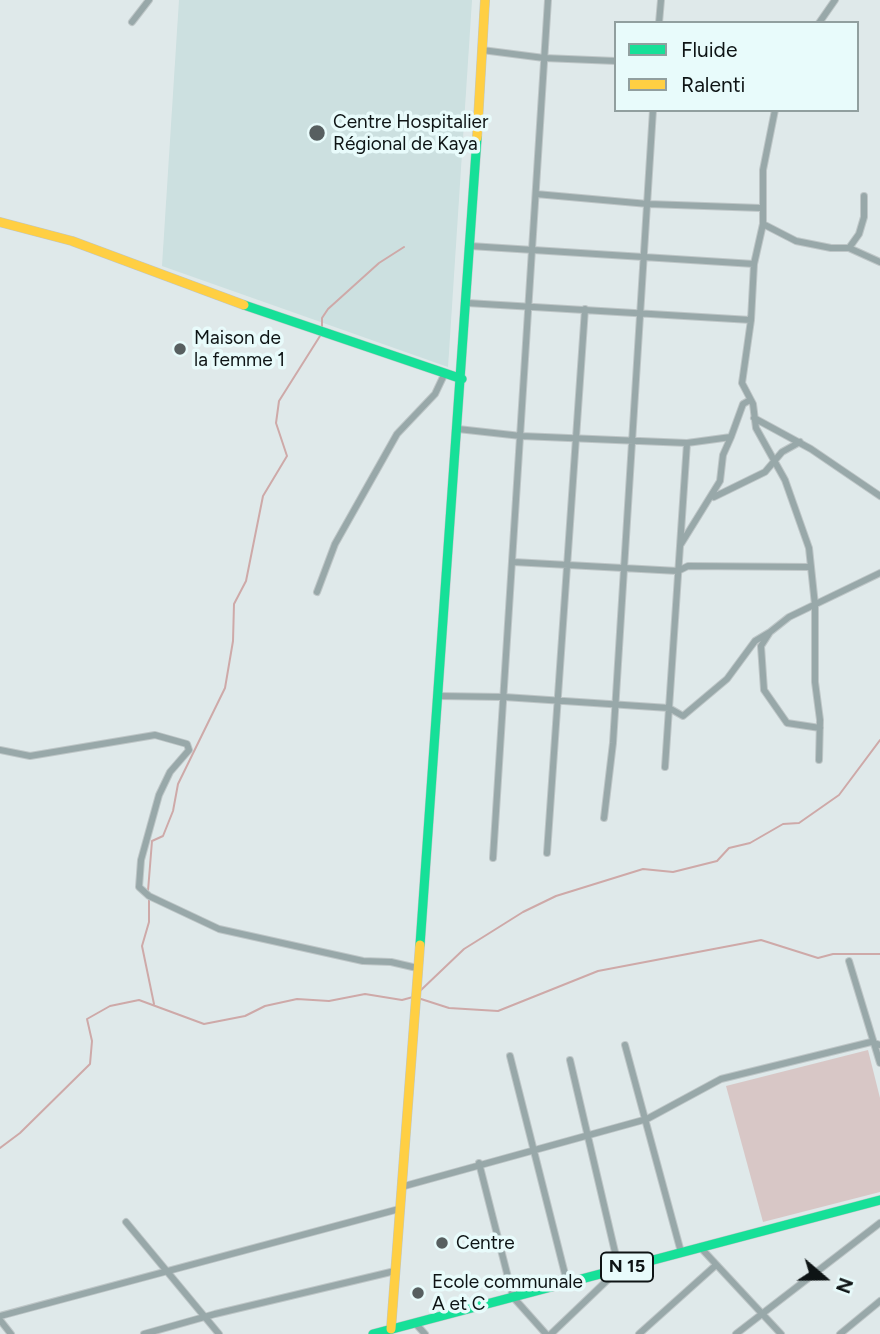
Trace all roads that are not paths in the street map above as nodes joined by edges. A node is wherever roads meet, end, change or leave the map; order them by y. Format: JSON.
{"nodes":[{"id":1,"x":149,"y":0,"type":"edge"},
{"id":2,"x":485,"y":0,"type":"edge"},
{"id":3,"x":548,"y":0,"type":"edge"},
{"id":4,"x":661,"y":0,"type":"edge"},
{"id":5,"x":835,"y":0,"type":"edge"},
{"id":6,"x":659,"y":21,"type":"edge"},
{"id":7,"x":820,"y":21,"type":"edge"},
{"id":8,"x":132,"y":22,"type":"dead end"},
{"id":9,"x":482,"y":50,"type":"junction"},
{"id":10,"x":544,"y":58,"type":"junction"},
{"id":11,"x":614,"y":61,"type":"edge"},
{"id":12,"x":653,"y":112,"type":"edge"},
{"id":13,"x":775,"y":112,"type":"edge"},
{"id":14,"x":536,"y":194,"type":"junction"},
{"id":15,"x":864,"y":196,"type":"dead end"},
{"id":16,"x":648,"y":204,"type":"junction"},
{"id":17,"x":761,"y":208,"type":"junction"},
{"id":18,"x":0,"y":222,"type":"edge"},
{"id":19,"x":763,"y":225,"type":"junction"},
{"id":20,"x":470,"y":246,"type":"junction"},
{"id":21,"x":849,"y":248,"type":"junction"},
{"id":22,"x":533,"y":251,"type":"junction"},
{"id":23,"x":645,"y":260,"type":"junction"},
{"id":24,"x":880,"y":262,"type":"edge"},
{"id":25,"x":754,"y":264,"type":"junction"},
{"id":26,"x":467,"y":303,"type":"junction"},
{"id":27,"x":529,"y":306,"type":"junction"},
{"id":28,"x":585,"y":309,"type":"junction"},
{"id":29,"x":640,"y":312,"type":"junction"},
{"id":30,"x":751,"y":320,"type":"junction"},
{"id":31,"x":444,"y":376,"type":"junction"},
{"id":32,"x":462,"y":379,"type":"junction"},
{"id":33,"x":750,"y":400,"type":"junction"},
{"id":34,"x":754,"y":418,"type":"junction"},
{"id":35,"x":458,"y":429,"type":"junction"},
{"id":36,"x":521,"y":436,"type":"junction"},
{"id":37,"x":731,"y":437,"type":"junction"},
{"id":38,"x":577,"y":438,"type":"junction"},
{"id":39,"x":630,"y":440,"type":"junction"},
{"id":40,"x":800,"y":442,"type":"junction"},
{"id":41,"x":687,"y":443,"type":"junction"},
{"id":42,"x":775,"y":461,"type":"junction"},
{"id":43,"x":880,"y":496,"type":"edge"},
{"id":44,"x":712,"y":498,"type":"junction"},
{"id":45,"x":679,"y":546,"type":"junction"},
{"id":46,"x":513,"y":562,"type":"junction"},
{"id":47,"x":569,"y":565,"type":"junction"},
{"id":48,"x":811,"y":567,"type":"junction"},
{"id":49,"x":625,"y":568,"type":"junction"},
{"id":50,"x":678,"y":571,"type":"junction"},
{"id":51,"x":880,"y":572,"type":"edge"},
{"id":52,"x":317,"y":592,"type":"dead end"},
{"id":53,"x":814,"y":603,"type":"junction"},
{"id":54,"x":770,"y":632,"type":"junction"},
{"id":55,"x":438,"y":696,"type":"junction"},
{"id":56,"x":504,"y":697,"type":"junction"},
{"id":57,"x":559,"y":701,"type":"junction"},
{"id":58,"x":615,"y":705,"type":"junction"},
{"id":59,"x":669,"y":708,"type":"junction"},
{"id":60,"x":820,"y":728,"type":"junction"},
{"id":61,"x":0,"y":750,"type":"edge"},
{"id":62,"x":818,"y":760,"type":"dead end"},
{"id":63,"x":665,"y":767,"type":"dead end"},
{"id":64,"x":604,"y":818,"type":"dead end"},
{"id":65,"x":547,"y":853,"type":"dead end"},
{"id":66,"x":493,"y":858,"type":"dead end"},
{"id":67,"x":849,"y":961,"type":"dead end"},
{"id":68,"x":417,"y":968,"type":"junction"},
{"id":69,"x":878,"y":1044,"type":"edge"},
{"id":70,"x":625,"y":1045,"type":"dead end"},
{"id":71,"x":510,"y":1056,"type":"dead end"},
{"id":72,"x":570,"y":1060,"type":"dead end"},
{"id":73,"x":880,"y":1063,"type":"edge"},
{"id":74,"x":643,"y":1120,"type":"junction"},
{"id":75,"x":586,"y":1135,"type":"junction"},
{"id":76,"x":532,"y":1149,"type":"junction"},
{"id":77,"x":479,"y":1164,"type":"junction"},
{"id":78,"x":401,"y":1187,"type":"junction"},
{"id":79,"x":880,"y":1200,"type":"edge"},
{"id":80,"x":399,"y":1209,"type":"junction"},
{"id":81,"x":126,"y":1222,"type":"dead end"},
{"id":82,"x":880,"y":1223,"type":"edge"},
{"id":83,"x":700,"y":1247,"type":"junction"},
{"id":84,"x":681,"y":1252,"type":"junction"},
{"id":85,"x":716,"y":1265,"type":"junction"},
{"id":86,"x":619,"y":1269,"type":"junction"},
{"id":87,"x":166,"y":1270,"type":"junction"},
{"id":88,"x":395,"y":1271,"type":"junction"},
{"id":89,"x":567,"y":1282,"type":"junction"},
{"id":90,"x":513,"y":1297,"type":"junction"},
{"id":91,"x":880,"y":1301,"type":"edge"},
{"id":92,"x":761,"y":1313,"type":"junction"},
{"id":93,"x":205,"y":1317,"type":"junction"},
{"id":94,"x":0,"y":1318,"type":"edge"},
{"id":95,"x":415,"y":1323,"type":"junction"},
{"id":96,"x":390,"y":1331,"type":"edge"},
{"id":97,"x":11,"y":1334,"type":"edge"},
{"id":98,"x":144,"y":1334,"type":"edge"},
{"id":99,"x":219,"y":1334,"type":"edge"},
{"id":100,"x":373,"y":1334,"type":"edge"},
{"id":101,"x":425,"y":1334,"type":"edge"},
{"id":102,"x":549,"y":1334,"type":"edge"},
{"id":103,"x":639,"y":1334,"type":"edge"},
{"id":104,"x":736,"y":1334,"type":"edge"},
{"id":105,"x":781,"y":1334,"type":"edge"},
{"id":106,"x":840,"y":1334,"type":"edge"}],
"edges":[{"from":1,"to":8,"type":"street"},
{"from":2,"to":9,"type":"main road"},
{"from":3,"to":10,"type":"street"},
{"from":4,"to":6,"type":"street"},
{"from":5,"to":7,"type":"street"},
{"from":9,"to":10,"type":"street"},
{"from":9,"to":20,"type":"main road"},
{"from":10,"to":11,"type":"street"},
{"from":10,"to":14,"type":"street"},
{"from":12,"to":16,"type":"street"},
{"from":13,"to":17,"type":"street"},
{"from":14,"to":16,"type":"street"},
{"from":14,"to":22,"type":"street"},
{"from":15,"to":21,"type":"street"},
{"from":16,"to":17,"type":"street"},
{"from":16,"to":23,"type":"street"},
{"from":17,"to":19,"type":"street"},
{"from":18,"to":31,"type":"main road"},
{"from":19,"to":21,"type":"street"},
{"from":19,"to":25,"type":"street"},
{"from":20,"to":22,"type":"street"},
{"from":20,"to":26,"type":"main road"},
{"from":21,"to":24,"type":"street"},
{"from":22,"to":23,"type":"street"},
{"from":22,"to":27,"type":"street"},
{"from":23,"to":25,"type":"street"},
{"from":23,"to":29,"type":"street"},
{"from":25,"to":30,"type":"street"},
{"from":26,"to":27,"type":"street"},
{"from":26,"to":32,"type":"main road"},
{"from":27,"to":28,"type":"street"},
{"from":27,"to":36,"type":"street"},
{"from":28,"to":29,"type":"street"},
{"from":28,"to":38,"type":"street"},
{"from":29,"to":30,"type":"street"},
{"from":29,"to":39,"type":"street"},
{"from":30,"to":33,"type":"street"},
{"from":31,"to":32,"type":"main road"},
{"from":31,"to":52,"type":"street"},
{"from":32,"to":35,"type":"main road"},
{"from":33,"to":34,"type":"street"},
{"from":33,"to":37,"type":"street"},
{"from":34,"to":40,"type":"street"},
{"from":34,"to":42,"type":"street"},
{"from":35,"to":36,"type":"street"},
{"from":35,"to":55,"type":"main road"},
{"from":36,"to":38,"type":"street"},
{"from":36,"to":46,"type":"street"},
{"from":37,"to":41,"type":"street"},
{"from":37,"to":44,"type":"street"},
{"from":38,"to":39,"type":"street"},
{"from":38,"to":47,"type":"street"},
{"from":39,"to":41,"type":"street"},
{"from":39,"to":49,"type":"street"},
{"from":40,"to":42,"type":"street"},
{"from":40,"to":43,"type":"street"},
{"from":41,"to":45,"type":"street"},
{"from":42,"to":44,"type":"street"},
{"from":42,"to":48,"type":"street"},
{"from":44,"to":45,"type":"street"},
{"from":45,"to":50,"type":"street"},
{"from":46,"to":47,"type":"street"},
{"from":46,"to":56,"type":"street"},
{"from":47,"to":49,"type":"street"},
{"from":47,"to":57,"type":"street"},
{"from":48,"to":50,"type":"street"},
{"from":48,"to":53,"type":"street"},
{"from":49,"to":50,"type":"street"},
{"from":49,"to":58,"type":"street"},
{"from":50,"to":59,"type":"street"},
{"from":51,"to":53,"type":"street"},
{"from":53,"to":54,"type":"street"},
{"from":53,"to":60,"type":"street"},
{"from":54,"to":59,"type":"street"},
{"from":54,"to":60,"type":"street"},
{"from":55,"to":56,"type":"street"},
{"from":55,"to":68,"type":"main road"},
{"from":56,"to":57,"type":"street"},
{"from":56,"to":66,"type":"street"},
{"from":57,"to":58,"type":"street"},
{"from":57,"to":65,"type":"street"},
{"from":58,"to":59,"type":"street"},
{"from":58,"to":64,"type":"street"},
{"from":59,"to":63,"type":"street"},
{"from":60,"to":62,"type":"street"},
{"from":61,"to":68,"type":"street"},
{"from":67,"to":69,"type":"street"},
{"from":68,"to":78,"type":"main road"},
{"from":69,"to":73,"type":"street"},
{"from":69,"to":74,"type":"street"},
{"from":70,"to":74,"type":"street"},
{"from":71,"to":76,"type":"street"},
{"from":72,"to":75,"type":"street"},
{"from":74,"to":75,"type":"street"},
{"from":74,"to":84,"type":"street"},
{"from":75,"to":76,"type":"street"},
{"from":75,"to":86,"type":"street"},
{"from":76,"to":77,"type":"street"},
{"from":76,"to":89,"type":"street"},
{"from":77,"to":78,"type":"street"},
{"from":77,"to":90,"type":"street"},
{"from":78,"to":80,"type":"main road"},
{"from":79,"to":83,"type":"main road","number":"N 15"},
{"from":80,"to":87,"type":"street"},
{"from":80,"to":88,"type":"main road"},
{"from":81,"to":87,"type":"street"},
{"from":82,"to":92,"type":"street"},
{"from":83,"to":84,"type":"main road","number":"N 15"},
{"from":83,"to":85,"type":"street"},
{"from":84,"to":86,"type":"main road","number":"N 15"},
{"from":85,"to":92,"type":"street"},
{"from":85,"to":103,"type":"street"},
{"from":86,"to":89,"type":"main road","number":"N 15"},
{"from":86,"to":102,"type":"street"},
{"from":87,"to":93,"type":"street"},
{"from":87,"to":94,"type":"street"},
{"from":88,"to":93,"type":"street"},
{"from":88,"to":96,"type":"main road"},
{"from":89,"to":90,"type":"main road","number":"N 15"},
{"from":90,"to":95,"type":"main road","number":"N 15"},
{"from":90,"to":102,"type":"street"},
{"from":91,"to":106,"type":"street"},
{"from":92,"to":104,"type":"street"},
{"from":92,"to":105,"type":"street"},
{"from":93,"to":98,"type":"street"},
{"from":93,"to":99,"type":"street"},
{"from":94,"to":97,"type":"street"},
{"from":95,"to":96,"type":"main road","number":"N 15"},
{"from":95,"to":101,"type":"street"},
{"from":96,"to":100,"type":"main road","number":"N 15"}]}
